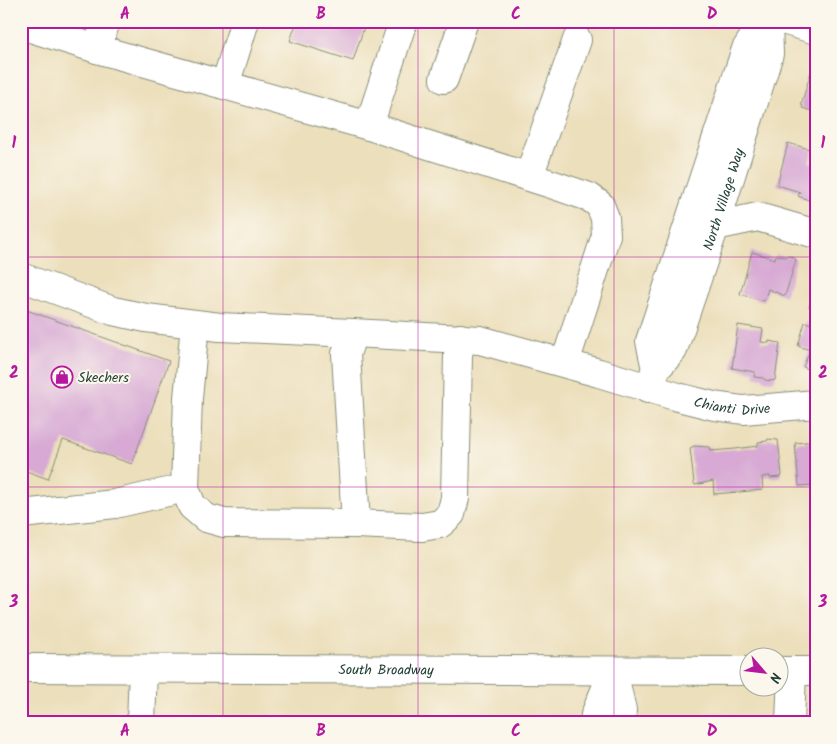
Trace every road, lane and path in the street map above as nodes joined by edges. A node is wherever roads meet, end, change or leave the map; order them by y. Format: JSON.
{"nodes":[{"id":1,"x":106,"y":21,"type":"edge"},
{"id":2,"x":245,"y":21,"type":"edge"},
{"id":3,"x":403,"y":21,"type":"edge"},
{"id":4,"x":464,"y":21,"type":"edge"},
{"id":5,"x":766,"y":21,"type":"edge"},
{"id":6,"x":786,"y":21,"type":"edge"},
{"id":7,"x":21,"y":25,"type":"edge"},
{"id":8,"x":816,"y":30,"type":"edge"},
{"id":9,"x":577,"y":40,"type":"dead end"},
{"id":10,"x":97,"y":49,"type":"junction"},
{"id":11,"x":444,"y":79,"type":"dead end"},
{"id":12,"x":225,"y":85,"type":"junction"},
{"id":13,"x":369,"y":126,"type":"junction"},
{"id":14,"x":529,"y":176,"type":"junction"},
{"id":15,"x":727,"y":185,"type":"junction"},
{"id":16,"x":758,"y":217,"type":"junction"},
{"id":17,"x":715,"y":226,"type":"junction"},
{"id":18,"x":816,"y":234,"type":"edge"},
{"id":19,"x":21,"y":277,"type":"edge"},
{"id":20,"x":195,"y":325,"type":"junction"},
{"id":21,"x":352,"y":333,"type":"junction"},
{"id":22,"x":460,"y":338,"type":"junction"},
{"id":23,"x":565,"y":363,"type":"junction"},
{"id":24,"x":652,"y":379,"type":"junction"},
{"id":25,"x":816,"y":404,"type":"edge"},
{"id":26,"x":185,"y":488,"type":"junction"},
{"id":27,"x":21,"y":514,"type":"edge"},
{"id":28,"x":356,"y":524,"type":"junction"},
{"id":29,"x":21,"y":668,"type":"edge"},
{"id":30,"x":143,"y":669,"type":"junction"},
{"id":31,"x":740,"y":671,"type":"edge"},
{"id":32,"x":796,"y":671,"type":"edge"},
{"id":33,"x":613,"y":672,"type":"junction"},
{"id":34,"x":142,"y":723,"type":"edge"},
{"id":35,"x":594,"y":723,"type":"edge"},
{"id":36,"x":621,"y":723,"type":"edge"},
{"id":37,"x":790,"y":723,"type":"edge"}],
"edges":[{"from":1,"to":10,"type":"street"},
{"from":2,"to":12,"type":"street"},
{"from":3,"to":13,"type":"street"},
{"from":4,"to":11,"type":"street"},
{"from":5,"to":15,"type":"street","name":"North Village Way"},
{"from":5,"to":24,"type":"street","name":"North Village Way"},
{"from":6,"to":8,"type":"street"},
{"from":7,"to":10,"type":"street"},
{"from":9,"to":14,"type":"street"},
{"from":10,"to":12,"type":"street"},
{"from":12,"to":13,"type":"street"},
{"from":13,"to":14,"type":"street"},
{"from":14,"to":23,"type":"street"},
{"from":15,"to":16,"type":"street"},
{"from":15,"to":17,"type":"street","name":"North Village Way"},
{"from":16,"to":17,"type":"street"},
{"from":16,"to":18,"type":"street"},
{"from":17,"to":24,"type":"street","name":"North Village Way"},
{"from":19,"to":20,"type":"street","name":"Chianti Drive"},
{"from":20,"to":21,"type":"street","name":"Chianti Drive"},
{"from":20,"to":26,"type":"street"},
{"from":21,"to":22,"type":"street","name":"Chianti Drive"},
{"from":21,"to":28,"type":"street"},
{"from":22,"to":23,"type":"street","name":"Chianti Drive"},
{"from":22,"to":28,"type":"street"},
{"from":23,"to":24,"type":"street","name":"Chianti Drive"},
{"from":24,"to":25,"type":"street","name":"Chianti Drive"},
{"from":26,"to":27,"type":"street"},
{"from":26,"to":28,"type":"street"},
{"from":29,"to":30,"type":"street","name":"South Broadway"},
{"from":30,"to":33,"type":"street","name":"South Broadway"},
{"from":30,"to":34,"type":"street"},
{"from":31,"to":33,"type":"street","name":"South Broadway"},
{"from":32,"to":37,"type":"street"},
{"from":33,"to":35,"type":"street"},
{"from":33,"to":36,"type":"street"}]}
